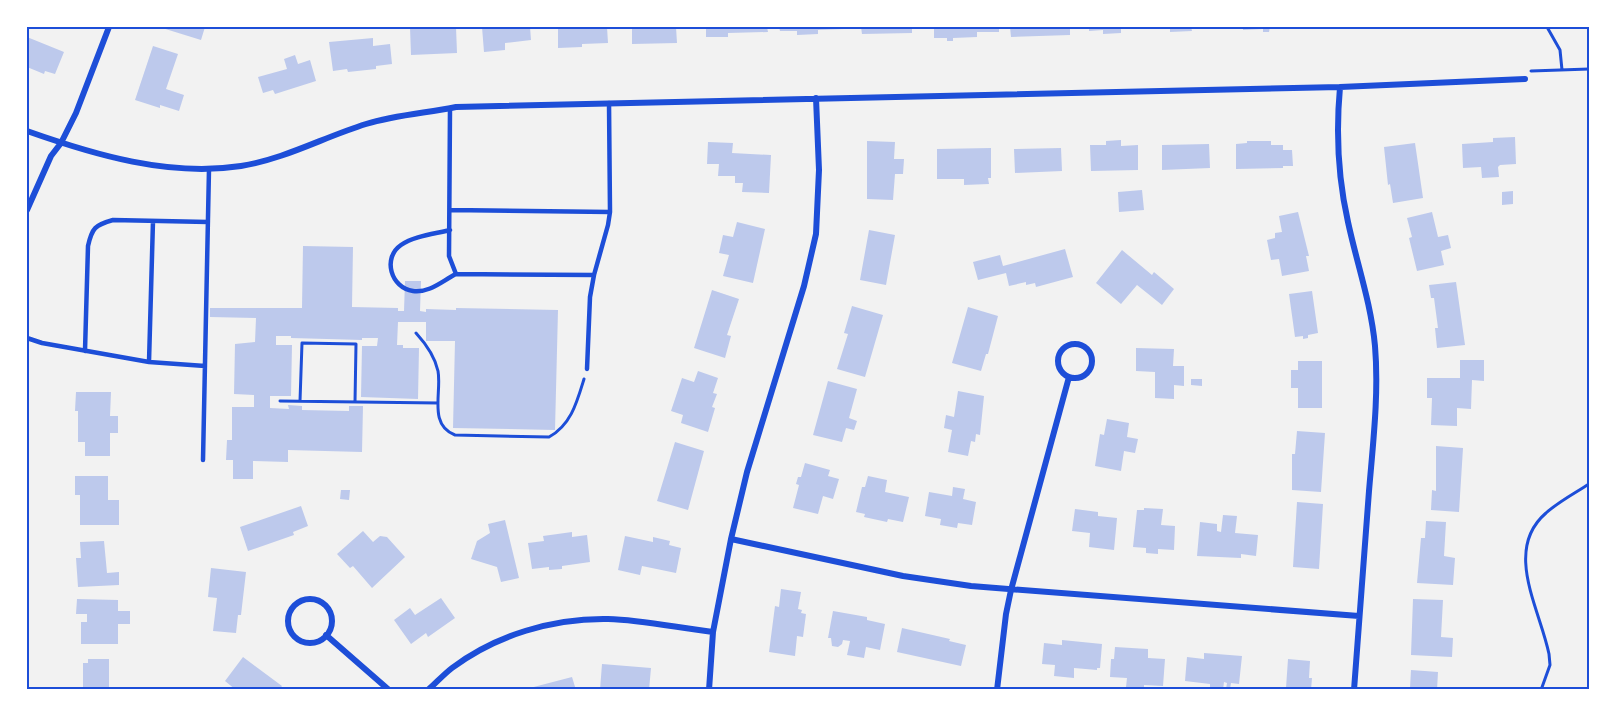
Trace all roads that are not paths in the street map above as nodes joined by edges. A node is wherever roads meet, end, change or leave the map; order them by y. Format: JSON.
{"nodes":[{"id":1,"x":109,"y":27,"type":"edge"},
{"id":2,"x":1525,"y":79,"type":"road end"},
{"id":3,"x":1340,"y":87,"type":"junction"},
{"id":4,"x":816,"y":98,"type":"junction"},
{"id":5,"x":609,"y":103,"type":"junction"},
{"id":6,"x":450,"y":108,"type":"junction"},
{"id":7,"x":27,"y":131,"type":"edge"},
{"id":8,"x":61,"y":143,"type":"junction"},
{"id":9,"x":209,"y":169,"type":"junction"},
{"id":10,"x":27,"y":210,"type":"edge"},
{"id":11,"x":450,"y":210,"type":"junction"},
{"id":12,"x":610,"y":212,"type":"junction"},
{"id":13,"x":153,"y":221,"type":"junction"},
{"id":14,"x":208,"y":222,"type":"junction"},
{"id":15,"x":450,"y":230,"type":"junction"},
{"id":16,"x":456,"y":274,"type":"junction"},
{"id":17,"x":594,"y":275,"type":"junction"},
{"id":18,"x":27,"y":338,"type":"edge"},
{"id":19,"x":86,"y":351,"type":"junction"},
{"id":20,"x":150,"y":362,"type":"junction"},
{"id":21,"x":205,"y":366,"type":"junction"},
{"id":22,"x":587,"y":369,"type":"road end"},
{"id":23,"x":1069,"y":377,"type":"junction"},
{"id":24,"x":202,"y":459,"type":"dead end"},
{"id":25,"x":731,"y":539,"type":"junction"},
{"id":26,"x":1011,"y":590,"type":"junction"},
{"id":27,"x":1359,"y":616,"type":"junction"},
{"id":28,"x":713,"y":632,"type":"junction"},
{"id":29,"x":326,"y":635,"type":"junction"},
{"id":30,"x":389,"y":690,"type":"edge"},
{"id":31,"x":428,"y":690,"type":"edge"},
{"id":32,"x":709,"y":690,"type":"edge"},
{"id":33,"x":997,"y":690,"type":"edge"},
{"id":34,"x":1354,"y":690,"type":"edge"}],
"edges":[{"from":1,"to":8,"type":"street"},
{"from":2,"to":3,"type":"street"},
{"from":3,"to":4,"type":"street"},
{"from":3,"to":27,"type":"street"},
{"from":4,"to":5,"type":"street"},
{"from":4,"to":25,"type":"street"},
{"from":5,"to":6,"type":"street"},
{"from":5,"to":12,"type":"lane"},
{"from":6,"to":9,"type":"street"},
{"from":6,"to":11,"type":"lane"},
{"from":7,"to":8,"type":"street"},
{"from":8,"to":9,"type":"street"},
{"from":8,"to":10,"type":"street"},
{"from":9,"to":14,"type":"lane"},
{"from":11,"to":12,"type":"lane"},
{"from":11,"to":15,"type":"lane"},
{"from":12,"to":17,"type":"lane"},
{"from":13,"to":14,"type":"lane"},
{"from":13,"to":19,"type":"lane"},
{"from":13,"to":20,"type":"lane"},
{"from":14,"to":21,"type":"lane"},
{"from":15,"to":16,"type":"lane"},
{"from":15,"to":16,"type":"lane"},
{"from":16,"to":17,"type":"lane"},
{"from":17,"to":22,"type":"lane"},
{"from":18,"to":19,"type":"lane"},
{"from":19,"to":20,"type":"lane"},
{"from":20,"to":21,"type":"lane"},
{"from":21,"to":24,"type":"lane"},
{"from":23,"to":23,"type":"street"},
{"from":23,"to":26,"type":"street"},
{"from":25,"to":26,"type":"street"},
{"from":25,"to":28,"type":"street"},
{"from":26,"to":27,"type":"street"},
{"from":26,"to":33,"type":"street"},
{"from":27,"to":34,"type":"street"},
{"from":28,"to":31,"type":"street"},
{"from":28,"to":32,"type":"street"},
{"from":29,"to":29,"type":"street"},
{"from":29,"to":30,"type":"street"}]}
